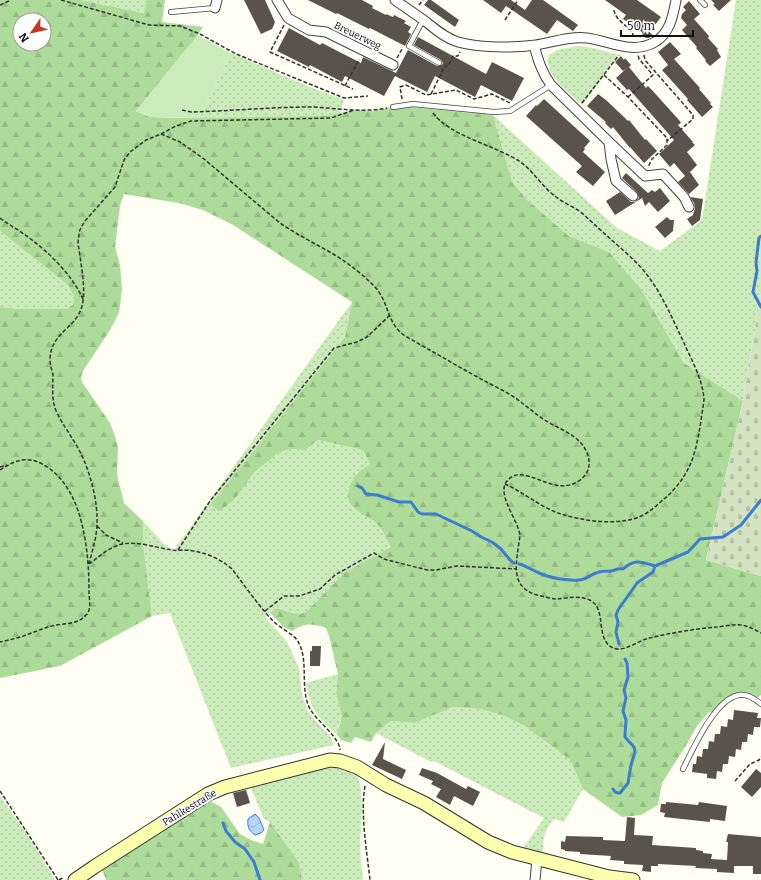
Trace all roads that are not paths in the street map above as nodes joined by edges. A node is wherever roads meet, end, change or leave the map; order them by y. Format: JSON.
{"nodes":[{"id":1,"x":277,"y":0,"type":"edge"},
{"id":2,"x":395,"y":0,"type":"edge"},
{"id":3,"x":676,"y":0,"type":"edge"},
{"id":4,"x":700,"y":0,"type":"edge"},
{"id":5,"x":216,"y":4,"type":"edge"},
{"id":6,"x":705,"y":5,"type":"dead end"},
{"id":7,"x":171,"y":12,"type":"dead end"},
{"id":8,"x":423,"y":20,"type":"junction"},
{"id":9,"x":534,"y":45,"type":"junction"},
{"id":10,"x":439,"y":63,"type":"dead end"},
{"id":11,"x":393,"y":65,"type":"road end"},
{"id":12,"x":551,"y":86,"type":"junction"},
{"id":13,"x":393,"y":107,"type":"road end"},
{"id":14,"x":609,"y":142,"type":"junction"},
{"id":15,"x":633,"y":196,"type":"dead end"},
{"id":16,"x":689,"y":207,"type":"dead end"},
{"id":17,"x":761,"y":704,"type":"edge"},
{"id":18,"x":683,"y":769,"type":"dead end"},
{"id":19,"x":537,"y":859,"type":"junction"},
{"id":20,"x":75,"y":880,"type":"edge"},
{"id":21,"x":535,"y":880,"type":"edge"},
{"id":22,"x":633,"y":880,"type":"edge"}],
"edges":[{"from":1,"to":11,"type":"street","name":"Breuerweg"},
{"from":2,"to":8,"type":"street"},
{"from":3,"to":9,"type":"street"},
{"from":4,"to":6,"type":"lane"},
{"from":5,"to":7,"type":"lane"},
{"from":8,"to":9,"type":"street"},
{"from":8,"to":10,"type":"lane"},
{"from":9,"to":12,"type":"street"},
{"from":12,"to":13,"type":"lane"},
{"from":12,"to":14,"type":"street"},
{"from":14,"to":15,"type":"street"},
{"from":14,"to":16,"type":"street"},
{"from":17,"to":18,"type":"lane"},
{"from":19,"to":20,"type":"street","name":"Pahlkestraße"},
{"from":19,"to":21,"type":"street"},
{"from":19,"to":22,"type":"street"}]}
